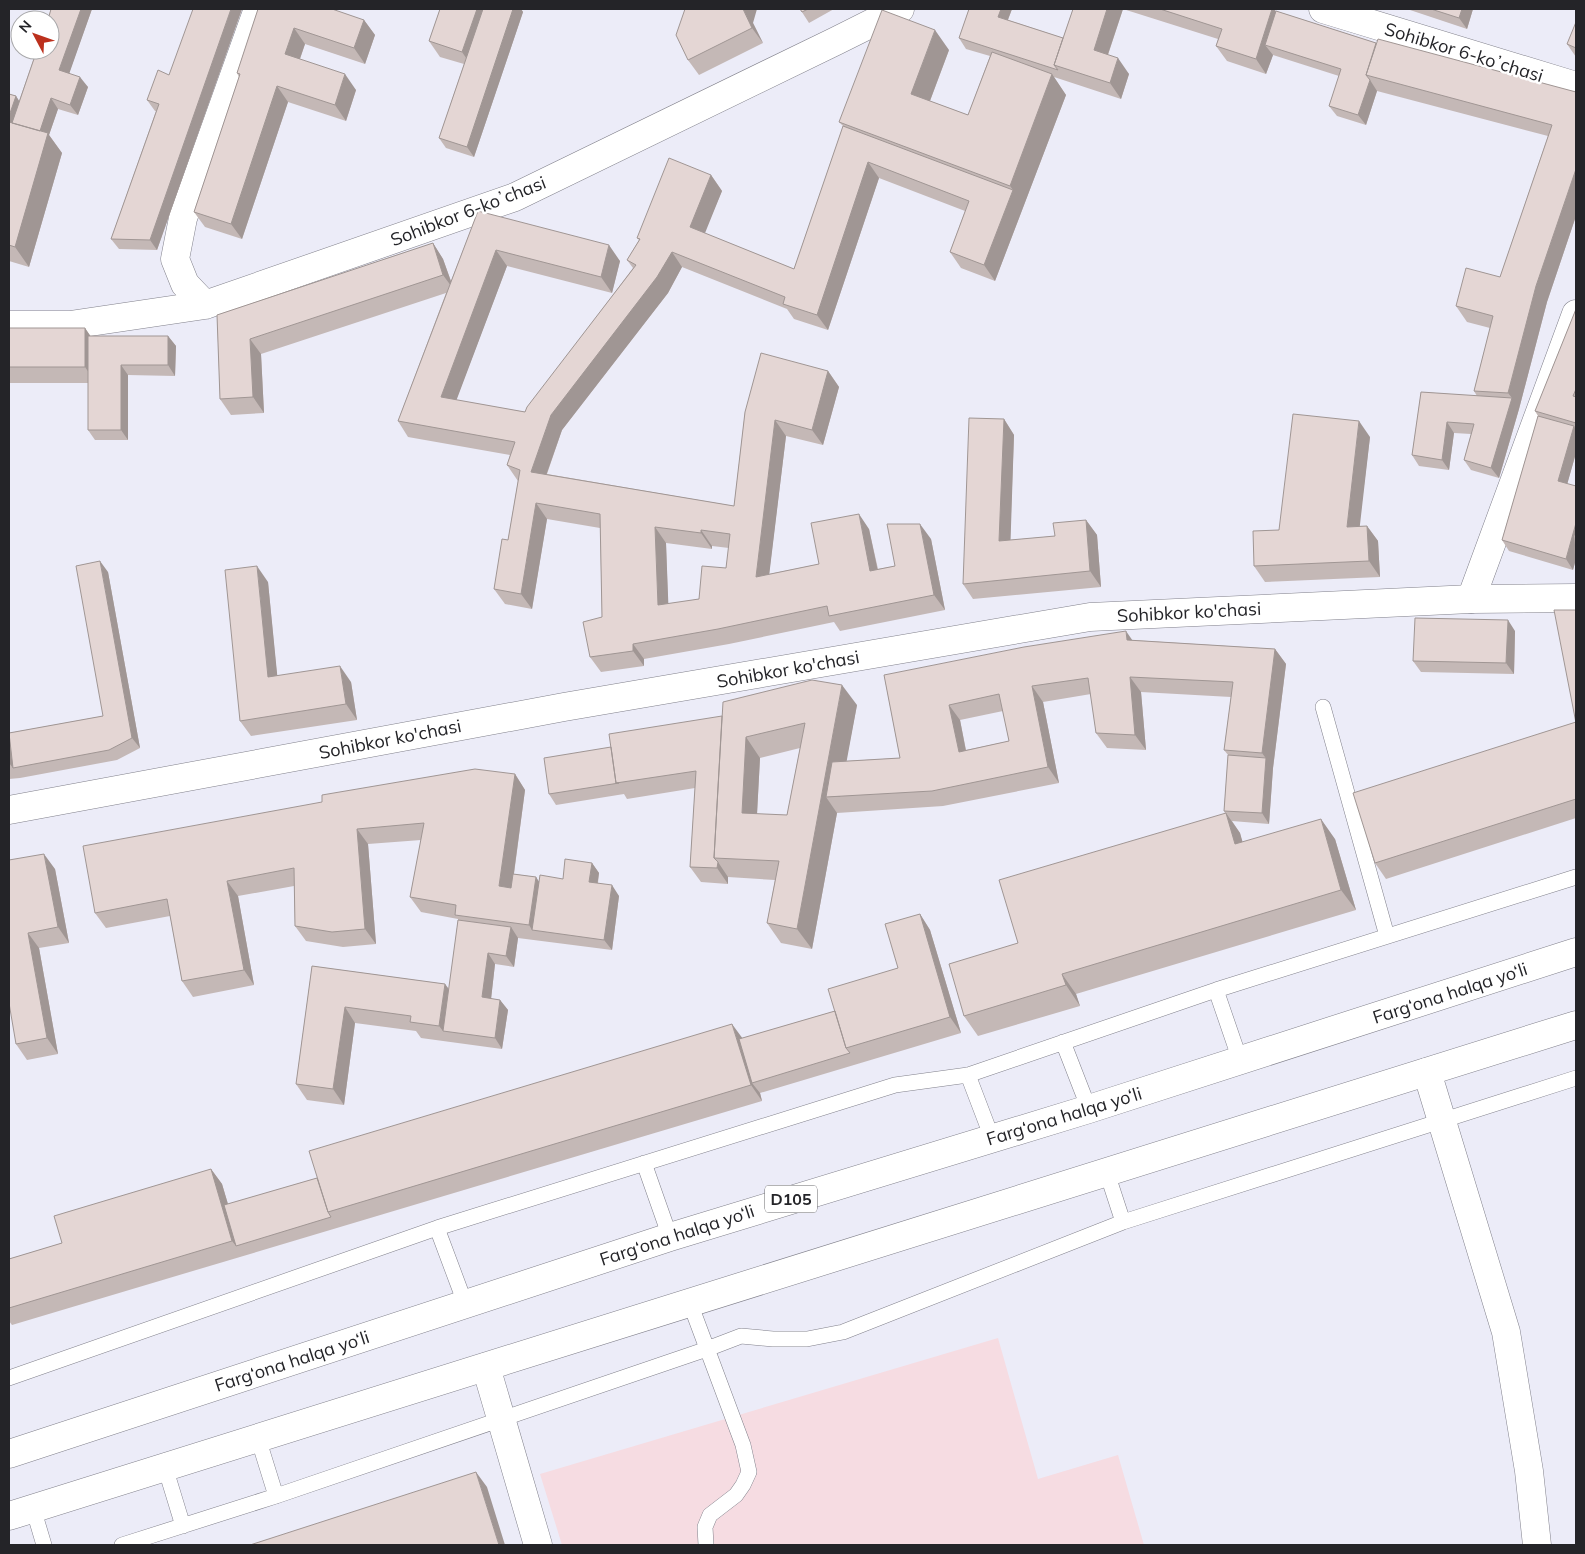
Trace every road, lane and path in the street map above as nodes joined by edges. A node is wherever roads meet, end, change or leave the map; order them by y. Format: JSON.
{"nodes":[{"id":1,"x":258,"y":9,"type":"edge"},
{"id":2,"x":900,"y":9,"type":"edge"},
{"id":3,"x":1323,"y":9,"type":"edge"},
{"id":4,"x":1576,"y":86,"type":"edge"},
{"id":5,"x":205,"y":305,"type":"junction"},
{"id":6,"x":1576,"y":314,"type":"edge"},
{"id":7,"x":9,"y":325,"type":"edge"},
{"id":8,"x":1576,"y":598,"type":"edge"},
{"id":9,"x":1471,"y":599,"type":"junction"},
{"id":10,"x":1323,"y":707,"type":"dead end"},
{"id":11,"x":9,"y":810,"type":"edge"},
{"id":12,"x":1576,"y":877,"type":"edge"},
{"id":13,"x":1388,"y":936,"type":"junction"},
{"id":14,"x":1576,"y":952,"type":"edge"},
{"id":15,"x":1216,"y":990,"type":"junction"},
{"id":16,"x":1576,"y":1025,"type":"edge"},
{"id":17,"x":1063,"y":1042,"type":"junction"},
{"id":18,"x":1240,"y":1060,"type":"junction"},
{"id":19,"x":1427,"y":1072,"type":"junction"},
{"id":20,"x":968,"y":1075,"type":"junction"},
{"id":21,"x":1576,"y":1078,"type":"edge"},
{"id":22,"x":1089,"y":1109,"type":"junction"},
{"id":23,"x":1442,"y":1121,"type":"junction"},
{"id":24,"x":992,"y":1138,"type":"junction"},
{"id":25,"x":644,"y":1163,"type":"junction"},
{"id":26,"x":1107,"y":1173,"type":"junction"},
{"id":27,"x":1123,"y":1222,"type":"junction"},
{"id":28,"x":437,"y":1228,"type":"junction"},
{"id":29,"x":670,"y":1237,"type":"junction"},
{"id":30,"x":465,"y":1303,"type":"junction"},
{"id":31,"x":690,"y":1303,"type":"junction"},
{"id":32,"x":707,"y":1349,"type":"junction"},
{"id":33,"x":486,"y":1367,"type":"junction"},
{"id":34,"x":9,"y":1378,"type":"edge"},
{"id":35,"x":501,"y":1420,"type":"junction"},
{"id":36,"x":258,"y":1438,"type":"junction"},
{"id":37,"x":9,"y":1454,"type":"edge"},
{"id":38,"x":165,"y":1467,"type":"junction"},
{"id":39,"x":276,"y":1496,"type":"junction"},
{"id":40,"x":21,"y":1512,"type":"edge"},
{"id":41,"x":183,"y":1526,"type":"junction"},
{"id":42,"x":44,"y":1545,"type":"edge"},
{"id":43,"x":122,"y":1545,"type":"edge"},
{"id":44,"x":538,"y":1545,"type":"edge"},
{"id":45,"x":706,"y":1545,"type":"edge"},
{"id":46,"x":1537,"y":1545,"type":"edge"}],
"edges":[{"from":1,"to":5,"type":"main road"},
{"from":2,"to":5,"type":"main road","name":"Sohibkor 6-koʼchasi"},
{"from":3,"to":4,"type":"main road","name":"Sohibkor 6-koʼchasi"},
{"from":5,"to":7,"type":"main road","name":"Sohibkor 6-koʼchasi"},
{"from":6,"to":9,"type":"main road"},
{"from":8,"to":9,"type":"main road","name":"Sohibkor ko'chasi"},
{"from":9,"to":11,"type":"main road","name":"Sohibkor ko'chasi"},
{"from":10,"to":13,"type":"lane"},
{"from":12,"to":13,"type":"lane"},
{"from":13,"to":15,"type":"lane"},
{"from":14,"to":18,"type":"main road","name":"Farg‘ona halqa yo‘li","number":"D105"},
{"from":15,"to":17,"type":"lane"},
{"from":15,"to":18,"type":"lane"},
{"from":16,"to":19,"type":"main road"},
{"from":17,"to":20,"type":"lane"},
{"from":17,"to":22,"type":"lane"},
{"from":18,"to":22,"type":"main road","name":"Farg‘ona halqa yo‘li","number":"D105"},
{"from":19,"to":23,"type":"main road"},
{"from":19,"to":26,"type":"main road"},
{"from":20,"to":24,"type":"lane"},
{"from":20,"to":25,"type":"lane"},
{"from":21,"to":23,"type":"lane"},
{"from":22,"to":24,"type":"main road","name":"Farg‘ona halqa yo‘li","number":"D105"},
{"from":23,"to":27,"type":"lane"},
{"from":23,"to":46,"type":"main road"},
{"from":24,"to":29,"type":"main road","name":"Farg‘ona halqa yo‘li","number":"D105"},
{"from":25,"to":28,"type":"lane"},
{"from":25,"to":29,"type":"lane"},
{"from":26,"to":27,"type":"lane"},
{"from":26,"to":31,"type":"main road"},
{"from":27,"to":32,"type":"lane"},
{"from":28,"to":30,"type":"lane"},
{"from":28,"to":34,"type":"lane"},
{"from":29,"to":30,"type":"main road","name":"Farg‘ona halqa yo‘li","number":"D105"},
{"from":30,"to":37,"type":"main road","name":"Farg‘ona halqa yo‘li","number":"D105"},
{"from":31,"to":32,"type":"lane"},
{"from":31,"to":33,"type":"main road"},
{"from":32,"to":35,"type":"lane"},
{"from":32,"to":45,"type":"lane"},
{"from":33,"to":35,"type":"main road"},
{"from":33,"to":36,"type":"main road"},
{"from":35,"to":39,"type":"lane"},
{"from":35,"to":44,"type":"main road"},
{"from":36,"to":38,"type":"main road"},
{"from":36,"to":39,"type":"lane"},
{"from":38,"to":40,"type":"main road"},
{"from":38,"to":41,"type":"lane"},
{"from":39,"to":41,"type":"lane"},
{"from":40,"to":42,"type":"lane"},
{"from":41,"to":43,"type":"lane"}]}
